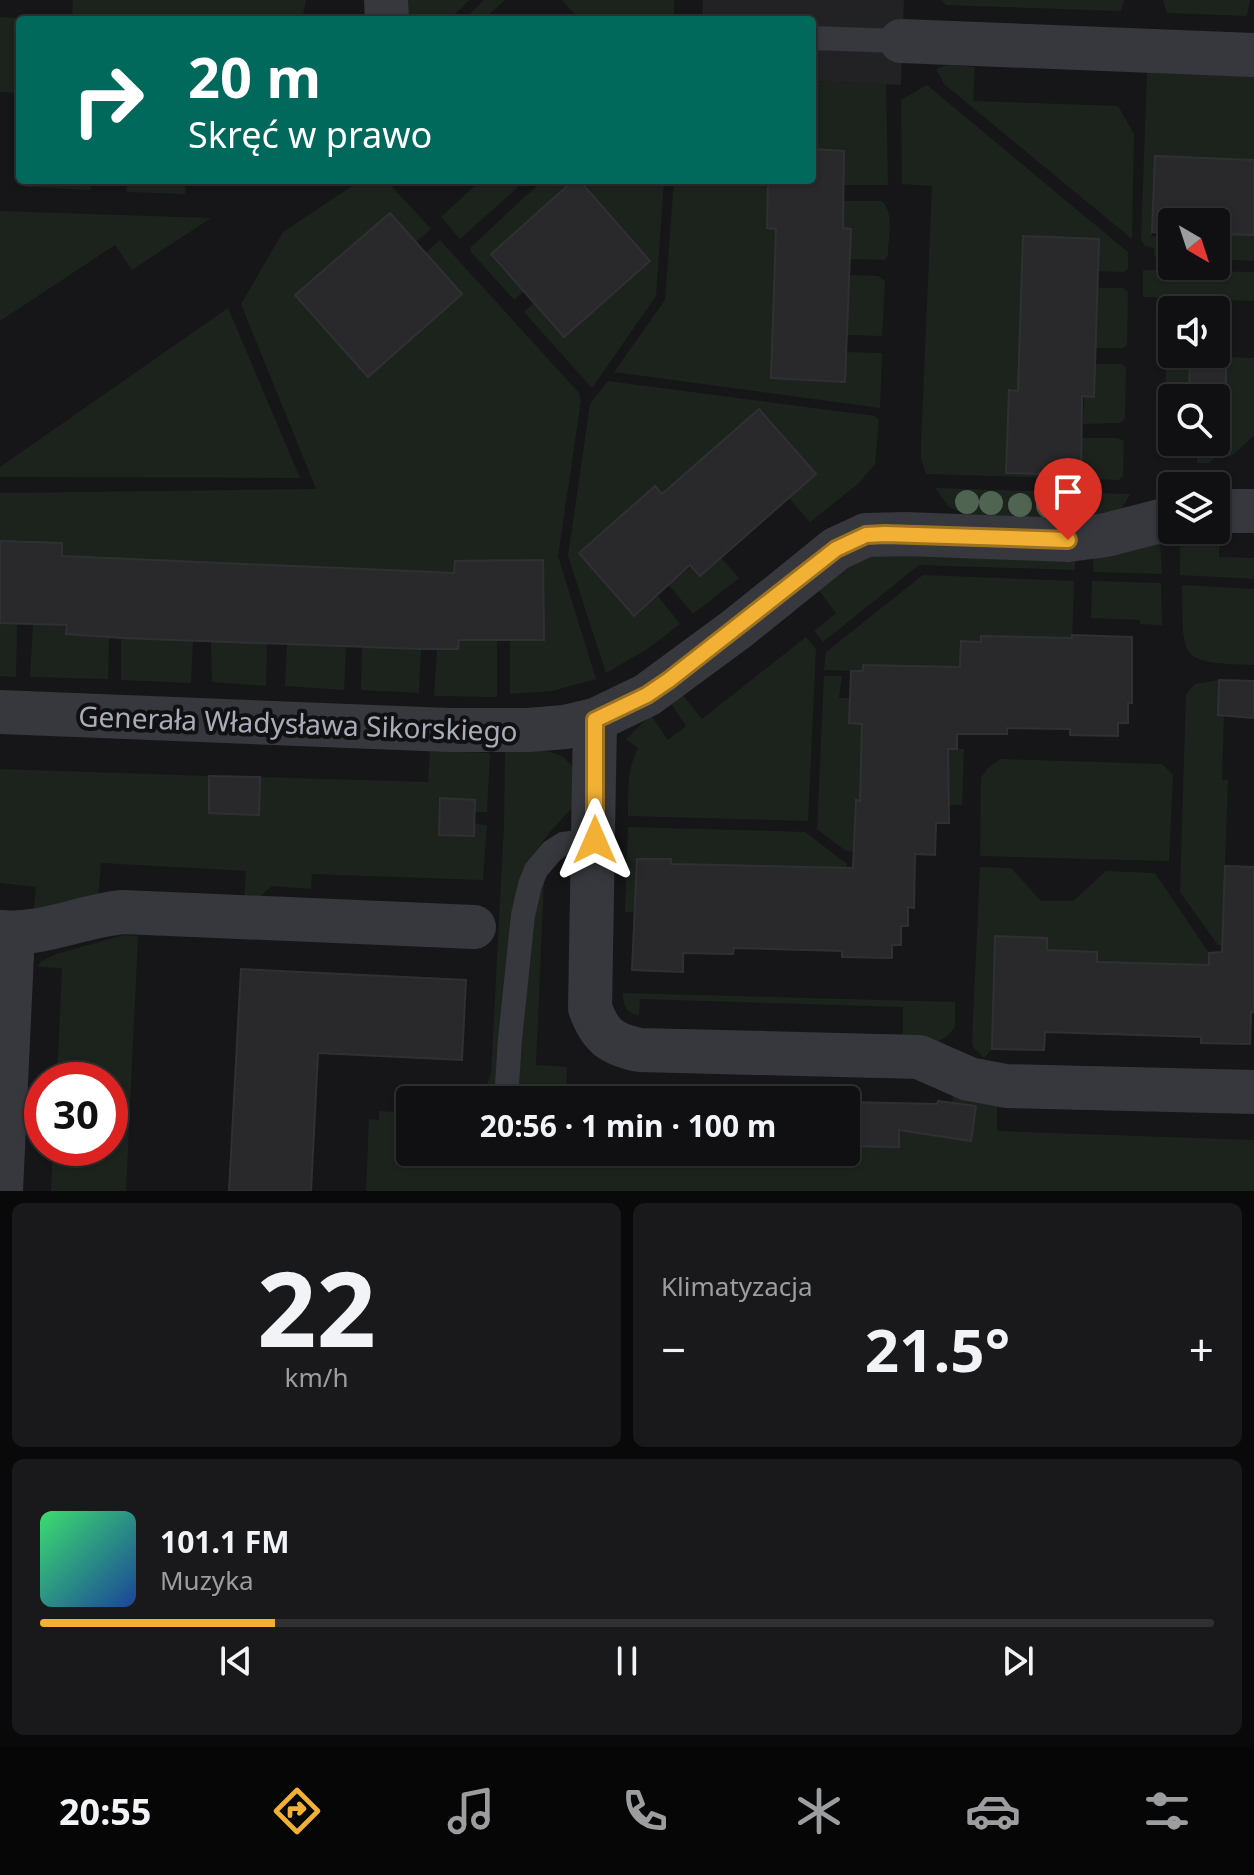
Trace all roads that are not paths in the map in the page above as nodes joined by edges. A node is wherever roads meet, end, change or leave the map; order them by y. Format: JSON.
{"nodes":[{"id":1,"x":816,"y":38,"type":"edge"},
{"id":2,"x":901,"y":41,"type":"joint"},
{"id":3,"x":1254,"y":55,"type":"edge"},
{"id":4,"x":1230,"y":511,"type":"edge"},
{"id":5,"x":1254,"y":511,"type":"edge"},
{"id":6,"x":1158,"y":522,"type":"edge"},
{"id":7,"x":0,"y":712,"type":"edge"},
{"id":8,"x":595,"y":720,"type":"junction"},
{"id":9,"x":595,"y":840,"type":"junction"},
{"id":10,"x":474,"y":927,"type":"dead end"},
{"id":11,"x":6,"y":933,"type":"edge"},
{"id":12,"x":507,"y":1086,"type":"edge"},
{"id":13,"x":1254,"y":1092,"type":"edge"},
{"id":14,"x":1,"y":1191,"type":"edge"}],
"edges":[{"from":1,"to":2,"type":"lane"},
{"from":2,"to":3,"type":"street"},
{"from":4,"to":5,"type":"street"},
{"from":6,"to":8,"type":"street","name":"Generała Władysława Sikorskiego"},
{"from":7,"to":8,"type":"street","name":"Generała Władysława Sikorskiego"},
{"from":8,"to":9,"type":"street"},
{"from":9,"to":12,"type":"lane"},
{"from":9,"to":13,"type":"street"},
{"from":10,"to":11,"type":"street"},
{"from":11,"to":14,"type":"street"}]}
